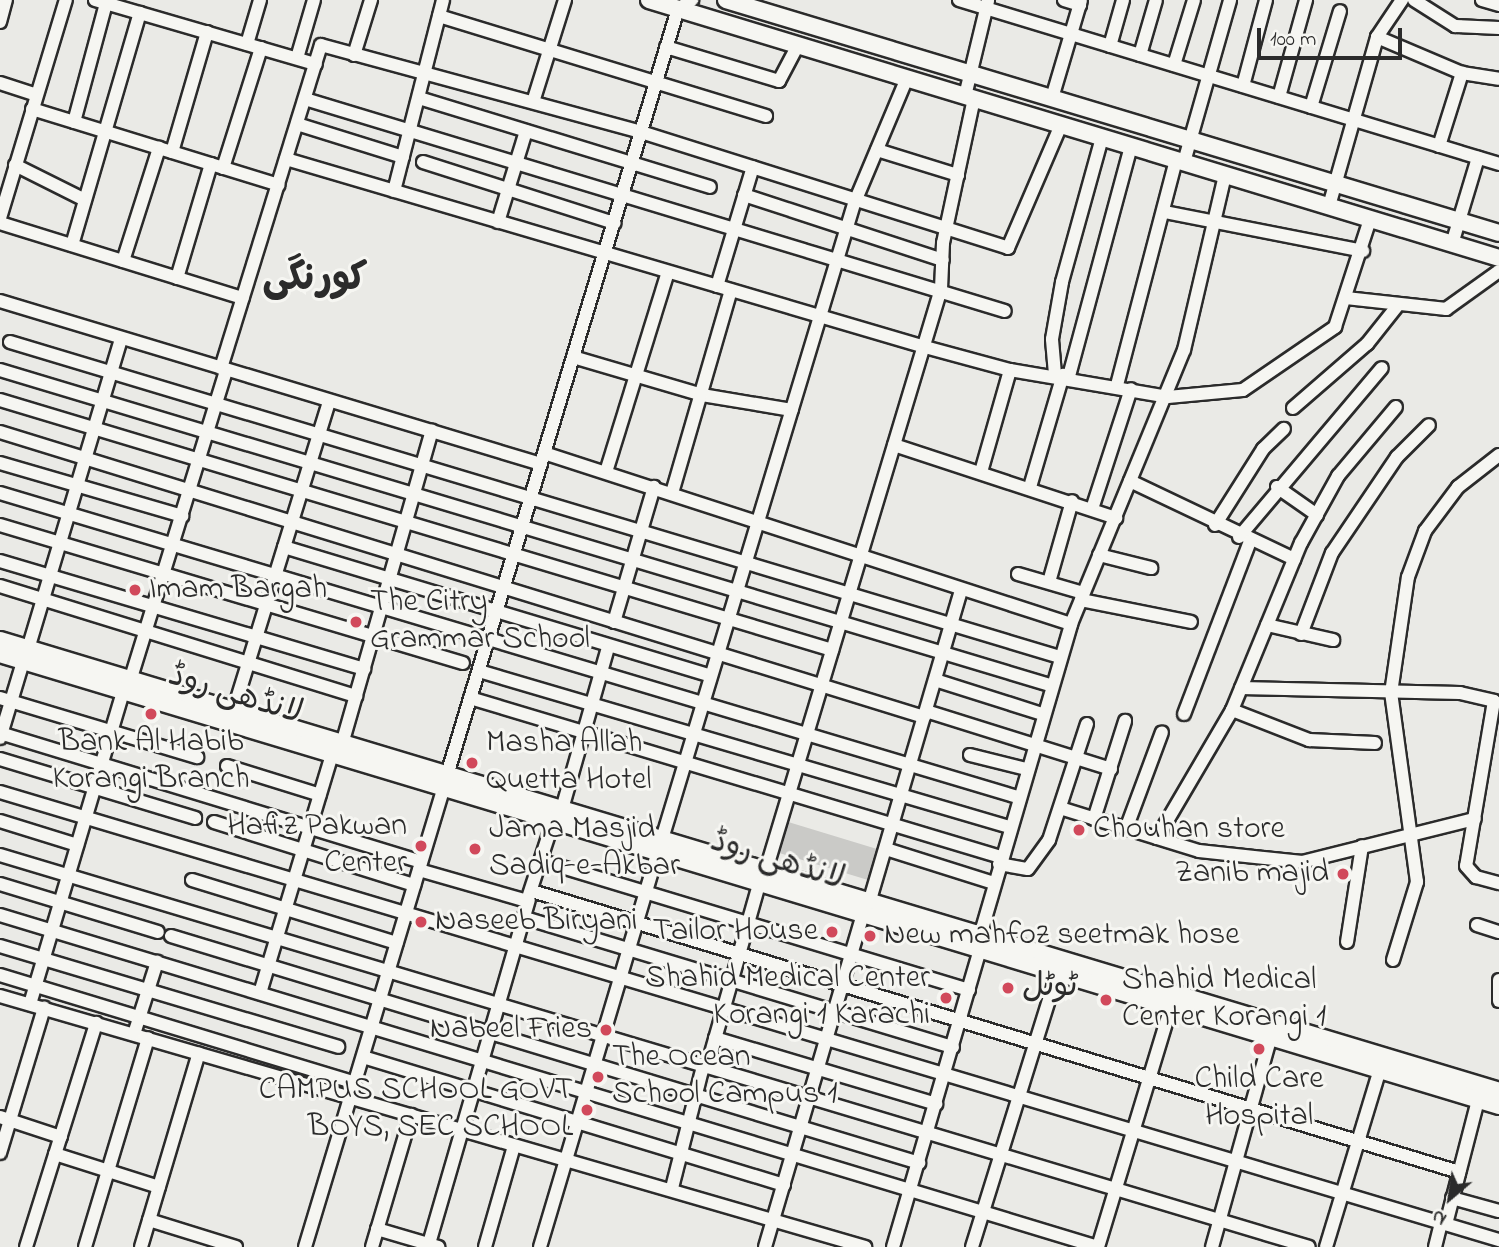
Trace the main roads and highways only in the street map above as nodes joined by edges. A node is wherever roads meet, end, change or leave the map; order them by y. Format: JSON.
{"nodes":[{"id":1,"x":649,"y":0,"type":"edge"},
{"id":2,"x":726,"y":0,"type":"edge"},
{"id":3,"x":685,"y":4,"type":"edge"},
{"id":4,"x":761,"y":5,"type":"edge"},
{"id":5,"x":1499,"y":233,"type":"edge"},
{"id":6,"x":1499,"y":258,"type":"edge"},
{"id":7,"x":0,"y":640,"type":"edge"},
{"id":8,"x":0,"y":654,"type":"edge"},
{"id":9,"x":26,"y":655,"type":"junction"},
{"id":10,"x":127,"y":686,"type":"junction"},
{"id":11,"x":337,"y":750,"type":"junction"},
{"id":12,"x":659,"y":847,"type":"junction"},
{"id":13,"x":865,"y":910,"type":"junction"},
{"id":14,"x":1058,"y":968,"type":"junction"},
{"id":15,"x":1499,"y":1091,"type":"edge"},
{"id":16,"x":1499,"y":1106,"type":"edge"}],
"edges":[{"from":1,"to":3,"type":"main road"},
{"from":2,"to":4,"type":"main road"},
{"from":3,"to":6,"type":"main road"},
{"from":4,"to":5,"type":"main road"},
{"from":7,"to":9,"type":"main road","name":"لانڈھی روڈ"},
{"from":8,"to":9,"type":"main road","name":"لانڈھی روڈ"},
{"from":9,"to":10,"type":"main road","name":"لانڈھی روڈ"},
{"from":10,"to":11,"type":"main road","name":"لانڈھی روڈ"},
{"from":10,"to":11,"type":"main road","name":"لانڈھی روڈ"},
{"from":11,"to":12,"type":"main road","name":"لانڈھی روڈ"},
{"from":12,"to":13,"type":"main road","name":"لانڈھی روڈ"},
{"from":12,"to":13,"type":"main road","name":"لانڈھی روڈ"},
{"from":13,"to":14,"type":"main road","name":"لانڈھی روڈ"},
{"from":13,"to":14,"type":"main road","name":"لانڈھی روڈ"},
{"from":14,"to":15,"type":"main road","name":"لانڈھی روڈ"},
{"from":14,"to":16,"type":"main road","name":"لانڈھی روڈ"}]}
